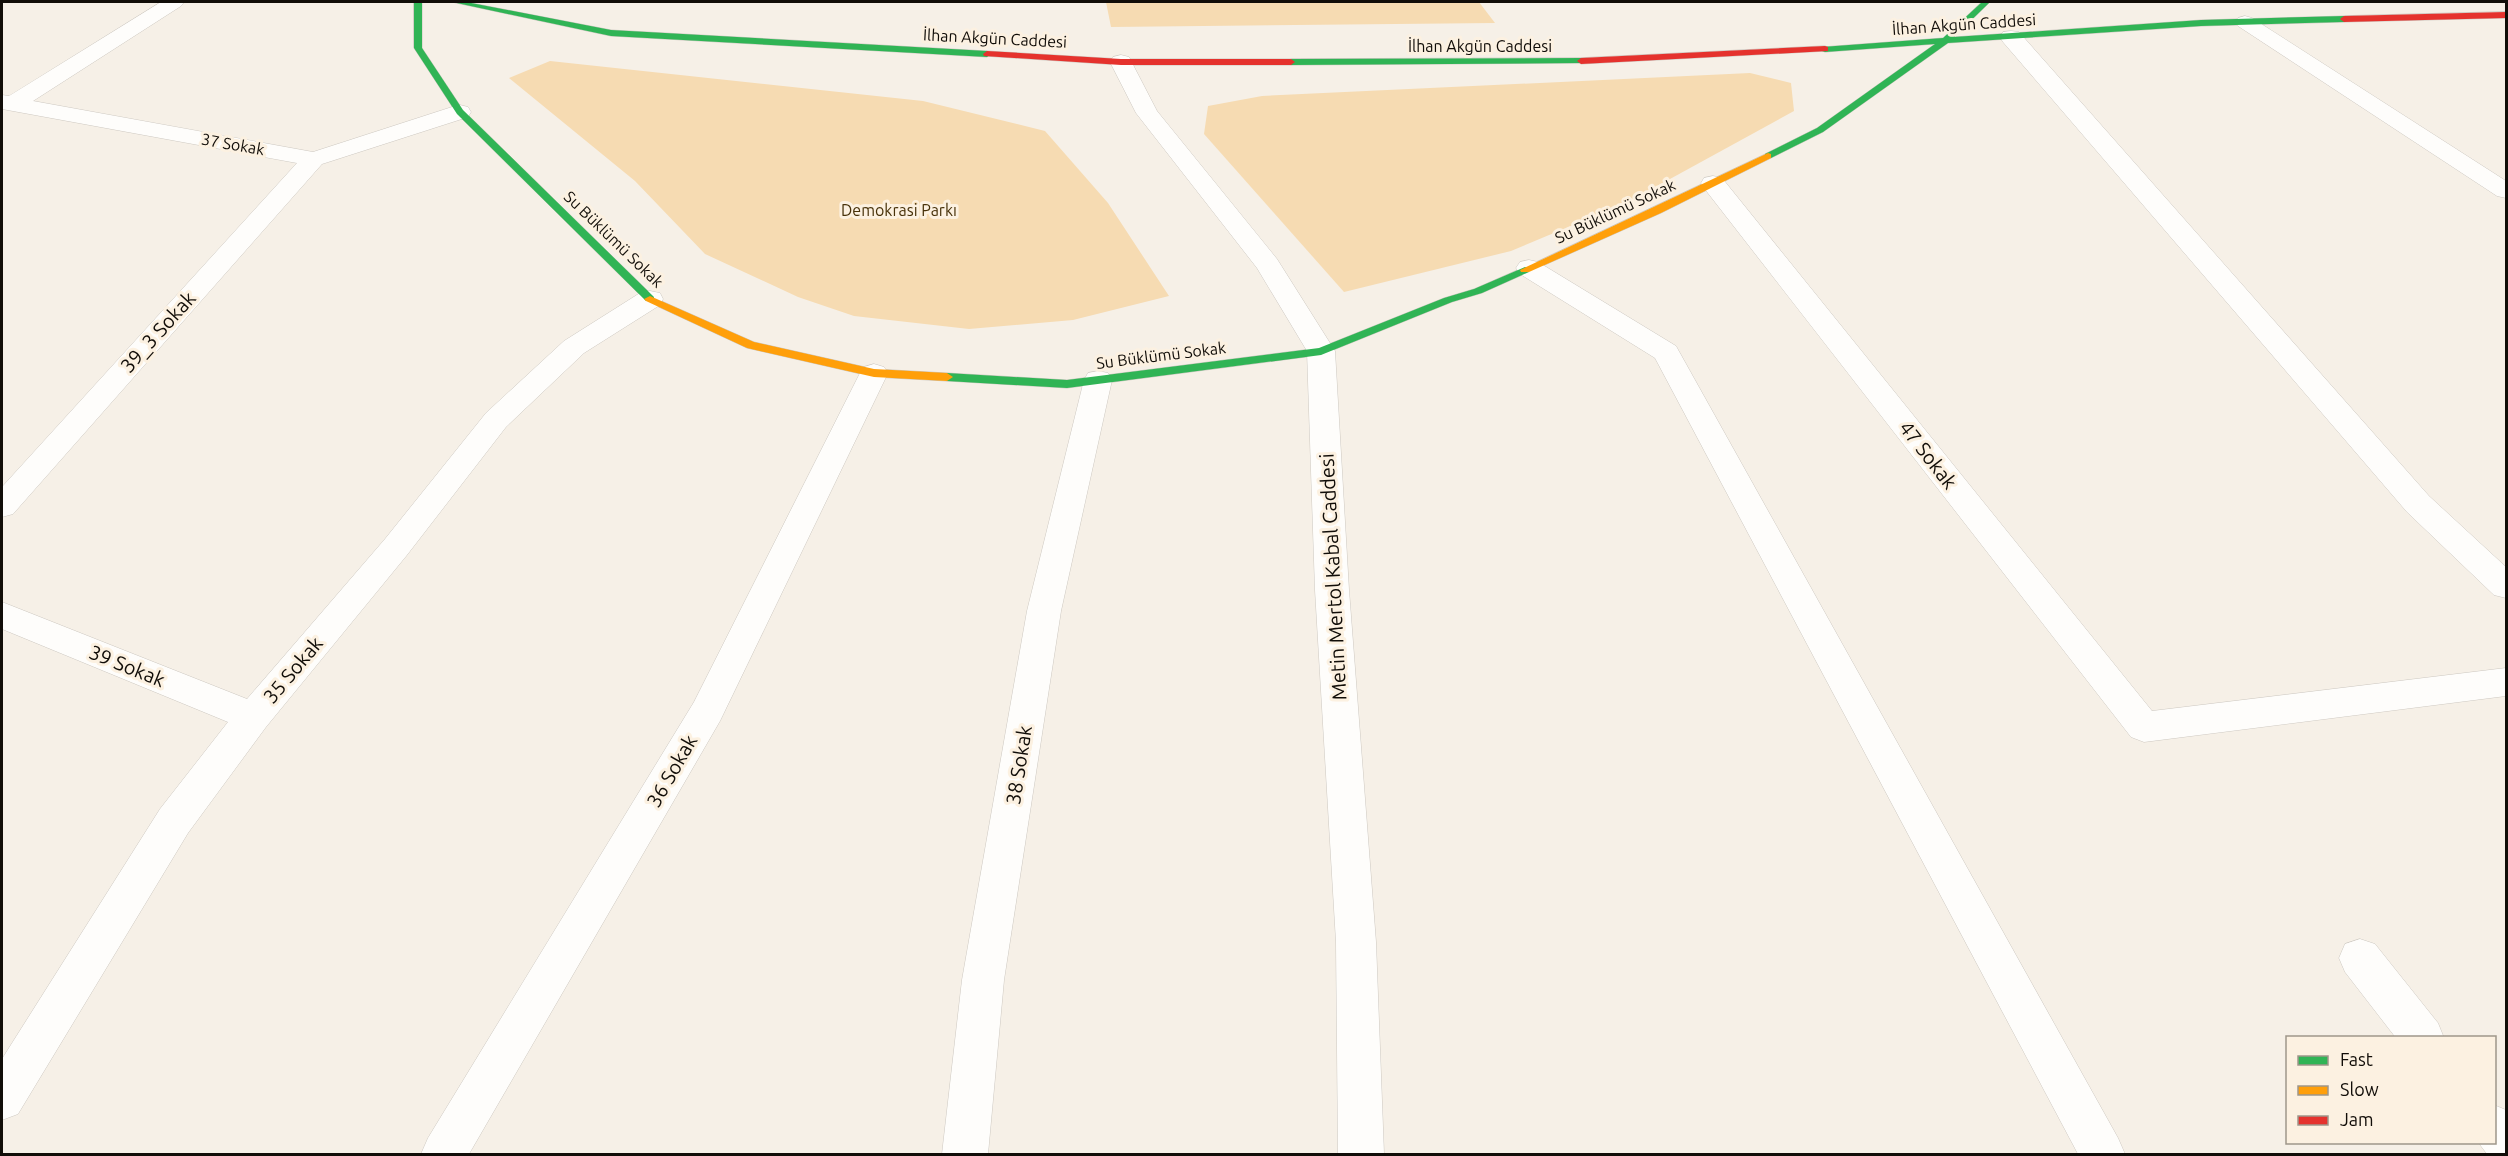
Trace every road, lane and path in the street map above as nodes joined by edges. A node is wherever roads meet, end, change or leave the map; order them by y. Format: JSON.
{"nodes":[{"id":1,"x":174,"y":2,"type":"edge"},
{"id":2,"x":418,"y":2,"type":"edge"},
{"id":3,"x":456,"y":2,"type":"edge"},
{"id":4,"x":1986,"y":2,"type":"edge"},
{"id":5,"x":2506,"y":15,"type":"edge"},
{"id":6,"x":2245,"y":22,"type":"junction"},
{"id":7,"x":2011,"y":37,"type":"junction"},
{"id":8,"x":1944,"y":42,"type":"junction"},
{"id":9,"x":1121,"y":62,"type":"junction"},
{"id":10,"x":7,"y":103,"type":"edge"},
{"id":11,"x":460,"y":112,"type":"junction"},
{"id":12,"x":314,"y":159,"type":"junction"},
{"id":13,"x":1713,"y":183,"type":"junction"},
{"id":14,"x":2506,"y":191,"type":"edge"},
{"id":15,"x":1529,"y":268,"type":"junction"},
{"id":16,"x":650,"y":299,"type":"junction"},
{"id":17,"x":1321,"y":351,"type":"junction"},
{"id":18,"x":874,"y":373,"type":"junction"},
{"id":19,"x":1098,"y":380,"type":"junction"},
{"id":20,"x":2,"y":506,"type":"edge"},
{"id":21,"x":2506,"y":586,"type":"edge"},
{"id":22,"x":2,"y":615,"type":"edge"},
{"id":23,"x":2506,"y":682,"type":"edge"},
{"id":24,"x":253,"y":717,"type":"junction"},
{"id":25,"x":2360,"y":958,"type":"dead end"},
{"id":26,"x":2421,"y":1036,"type":"edge"},
{"id":27,"x":2,"y":1098,"type":"edge"},
{"id":28,"x":2496,"y":1130,"type":"edge"},
{"id":29,"x":2506,"y":1142,"type":"edge"},
{"id":30,"x":444,"y":1155,"type":"edge"},
{"id":31,"x":965,"y":1155,"type":"edge"},
{"id":32,"x":1361,"y":1155,"type":"edge"},
{"id":33,"x":2102,"y":1155,"type":"edge"}],
"edges":[{"from":1,"to":10,"type":"street"},
{"from":2,"to":11,"type":"street","name":"Su Büklümü Sokak"},
{"from":3,"to":9,"type":"street","name":"İlhan Akgün Caddesi"},
{"from":4,"to":8,"type":"street","name":"Su Büklümü Sokak"},
{"from":5,"to":6,"type":"street","name":"İlhan Akgün Caddesi"},
{"from":6,"to":7,"type":"street","name":"İlhan Akgün Caddesi"},
{"from":6,"to":14,"type":"street"},
{"from":7,"to":8,"type":"street","name":"İlhan Akgün Caddesi"},
{"from":7,"to":21,"type":"street"},
{"from":8,"to":9,"type":"street","name":"İlhan Akgün Caddesi"},
{"from":8,"to":13,"type":"street","name":"Su Büklümü Sokak"},
{"from":9,"to":17,"type":"street","name":"Metin Mertol Kabal Caddesi"},
{"from":10,"to":12,"type":"street","name":"37 Sokak"},
{"from":11,"to":12,"type":"street","name":"37 Sokak"},
{"from":11,"to":16,"type":"street","name":"Su Büklümü Sokak"},
{"from":12,"to":20,"type":"street","name":"39_3 Sokak"},
{"from":13,"to":15,"type":"street","name":"Su Büklümü Sokak"},
{"from":13,"to":23,"type":"street","name":"47 Sokak"},
{"from":15,"to":17,"type":"street","name":"Su Büklümü Sokak"},
{"from":15,"to":33,"type":"street"},
{"from":16,"to":18,"type":"street","name":"Su Büklümü Sokak"},
{"from":16,"to":24,"type":"street","name":"35 Sokak"},
{"from":17,"to":19,"type":"street","name":"Su Büklümü Sokak"},
{"from":17,"to":32,"type":"street","name":"Metin Mertol Kabal Caddesi"},
{"from":18,"to":19,"type":"street","name":"Su Büklümü Sokak"},
{"from":18,"to":30,"type":"street","name":"36 Sokak"},
{"from":19,"to":31,"type":"street","name":"38 Sokak"},
{"from":22,"to":24,"type":"street","name":"39 Sokak"},
{"from":24,"to":27,"type":"street","name":"35 Sokak"},
{"from":25,"to":26,"type":"street"},
{"from":28,"to":29,"type":"street"}]}
